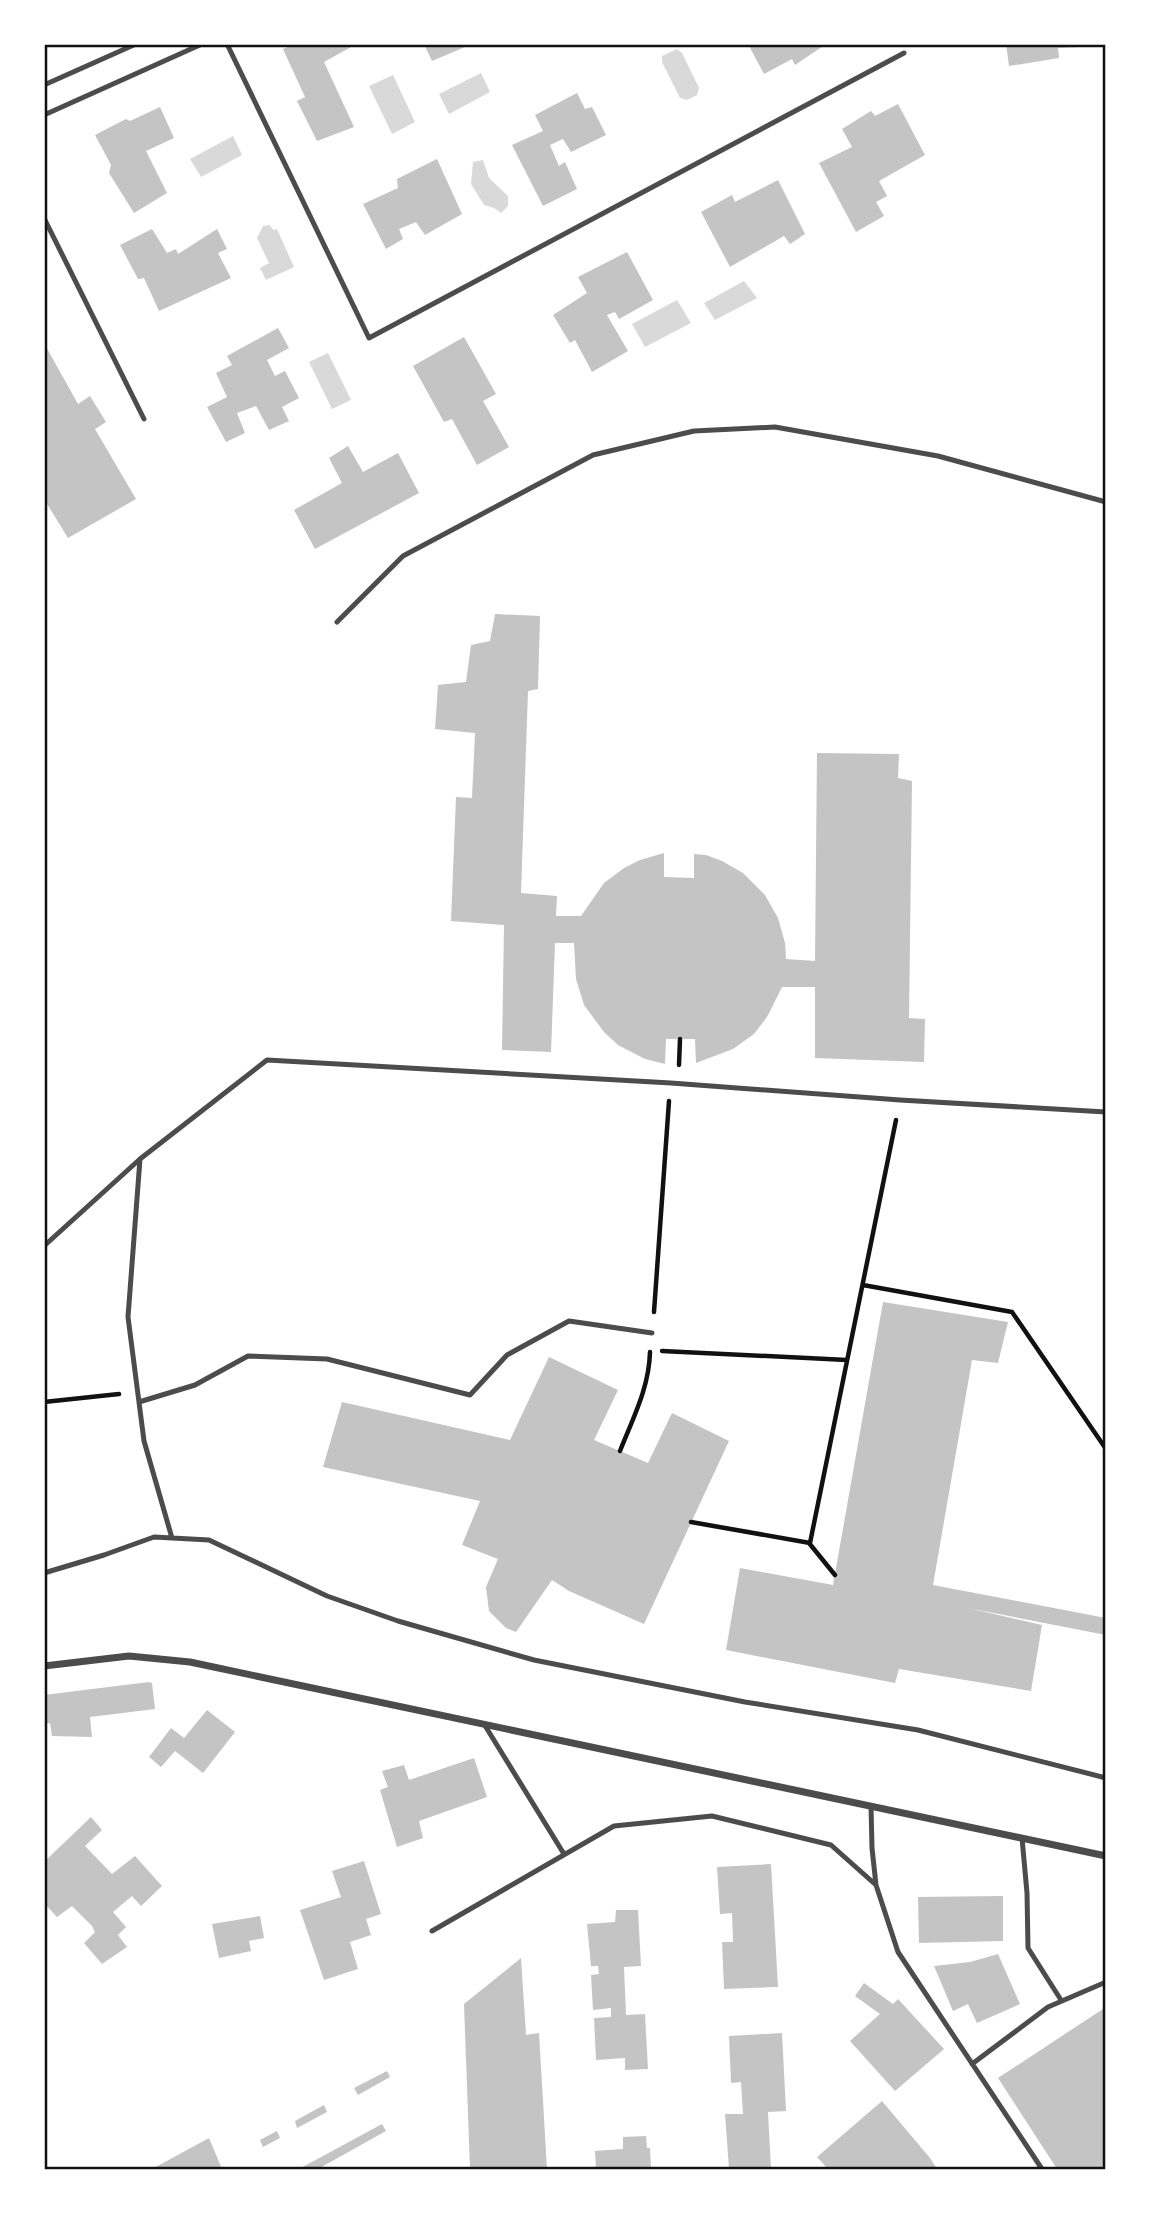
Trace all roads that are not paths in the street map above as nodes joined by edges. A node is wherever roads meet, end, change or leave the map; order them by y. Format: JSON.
{"nodes":[{"id":1,"x":136,"y":44,"type":"edge"},
{"id":2,"x":202,"y":44,"type":"edge"},
{"id":3,"x":227,"y":44,"type":"edge"},
{"id":4,"x":904,"y":53,"type":"dead end"},
{"id":5,"x":44,"y":85,"type":"edge"},
{"id":6,"x":44,"y":115,"type":"edge"},
{"id":7,"x":44,"y":218,"type":"edge"},
{"id":8,"x":144,"y":419,"type":"dead end"},
{"id":9,"x":1106,"y":502,"type":"edge"},
{"id":10,"x":337,"y":622,"type":"dead end"},
{"id":11,"x":1106,"y":1112,"type":"edge"},
{"id":12,"x":140,"y":1159,"type":"junction"},
{"id":13,"x":44,"y":1246,"type":"edge"},
{"id":14,"x":652,"y":1333,"type":"road end"},
{"id":15,"x":139,"y":1402,"type":"junction"},
{"id":16,"x":172,"y":1538,"type":"junction"},
{"id":17,"x":44,"y":1573,"type":"edge"},
{"id":18,"x":44,"y":1666,"type":"edge"},
{"id":19,"x":484,"y":1724,"type":"junction"},
{"id":20,"x":1106,"y":1778,"type":"edge"},
{"id":21,"x":871,"y":1806,"type":"junction"},
{"id":22,"x":1022,"y":1838,"type":"junction"},
{"id":23,"x":565,"y":1854,"type":"junction"},
{"id":24,"x":1106,"y":1856,"type":"edge"},
{"id":25,"x":876,"y":1885,"type":"junction"},
{"id":26,"x":432,"y":1931,"type":"dead end"},
{"id":27,"x":1106,"y":1982,"type":"edge"},
{"id":28,"x":1060,"y":2000,"type":"junction"},
{"id":29,"x":972,"y":2064,"type":"junction"},
{"id":30,"x":1042,"y":2169,"type":"edge"}],
"edges":[{"from":1,"to":5,"type":"lane"},
{"from":2,"to":6,"type":"lane"},
{"from":3,"to":4,"type":"lane"},
{"from":7,"to":8,"type":"lane"},
{"from":9,"to":10,"type":"lane"},
{"from":11,"to":12,"type":"lane"},
{"from":12,"to":13,"type":"lane"},
{"from":12,"to":15,"type":"lane"},
{"from":14,"to":15,"type":"lane"},
{"from":15,"to":16,"type":"lane"},
{"from":16,"to":17,"type":"lane"},
{"from":16,"to":20,"type":"lane"},
{"from":18,"to":19,"type":"street"},
{"from":19,"to":21,"type":"street"},
{"from":19,"to":23,"type":"lane"},
{"from":21,"to":22,"type":"street"},
{"from":21,"to":25,"type":"lane"},
{"from":22,"to":24,"type":"street"},
{"from":22,"to":28,"type":"lane"},
{"from":23,"to":25,"type":"lane"},
{"from":23,"to":26,"type":"lane"},
{"from":25,"to":29,"type":"lane"},
{"from":27,"to":28,"type":"lane"},
{"from":28,"to":29,"type":"lane"},
{"from":29,"to":30,"type":"lane"}]}
